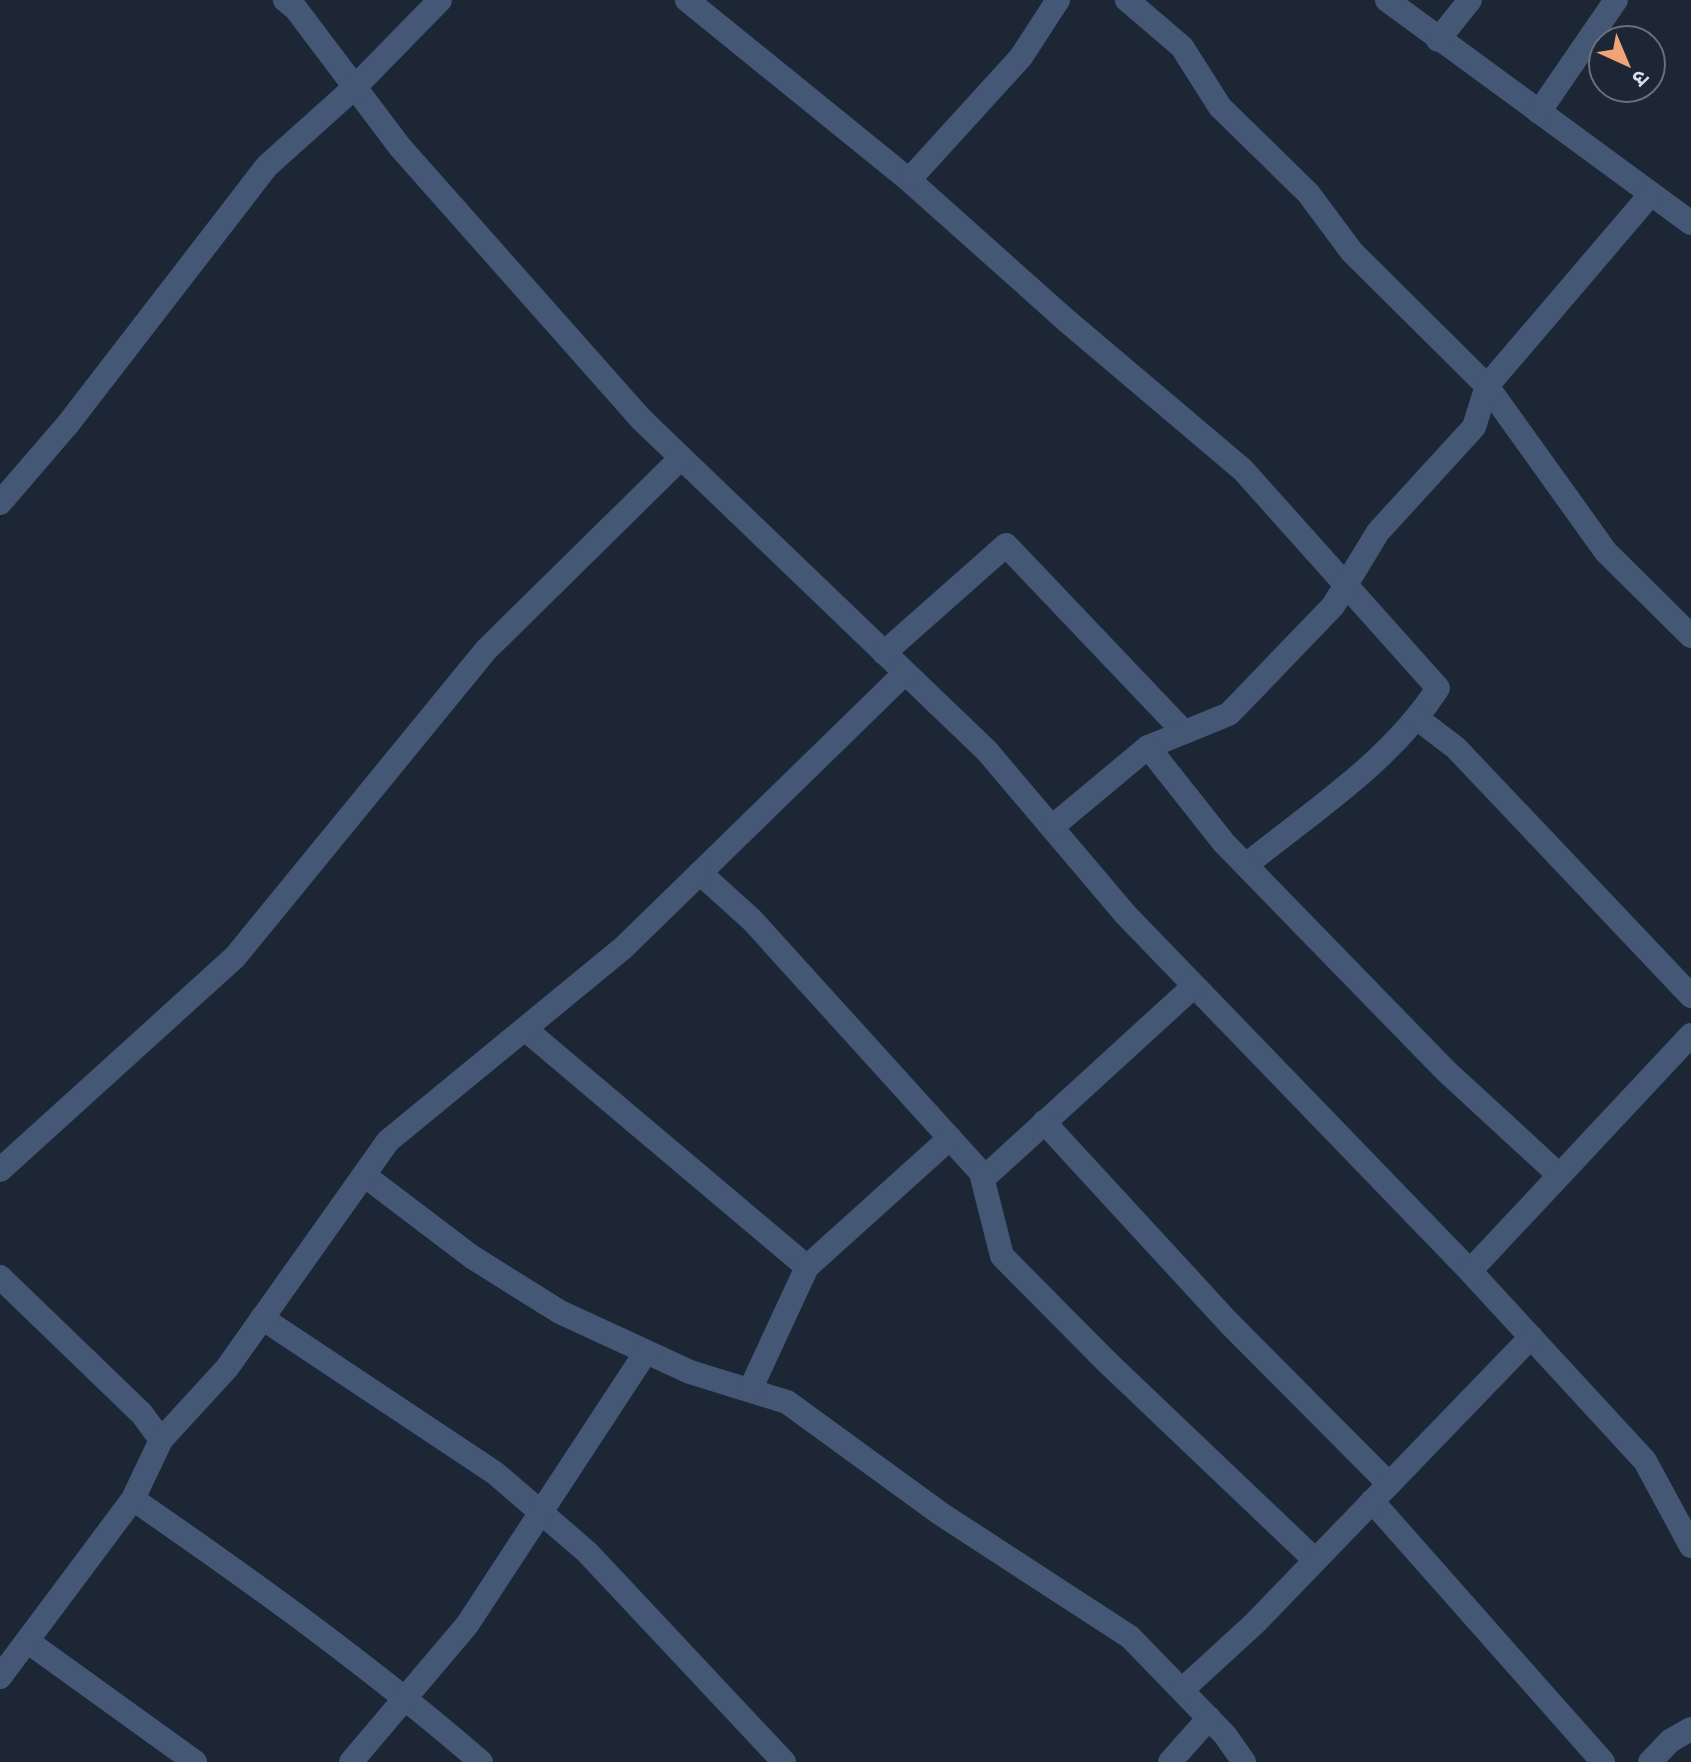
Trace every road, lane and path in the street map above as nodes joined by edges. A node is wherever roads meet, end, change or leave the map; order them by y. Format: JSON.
{"nodes":[{"id":1,"x":285,"y":0,"type":"edge"},
{"id":2,"x":440,"y":0,"type":"edge"},
{"id":3,"x":687,"y":0,"type":"edge"},
{"id":4,"x":1058,"y":0,"type":"edge"},
{"id":5,"x":1127,"y":0,"type":"edge"},
{"id":6,"x":1387,"y":0,"type":"edge"},
{"id":7,"x":1470,"y":0,"type":"edge"},
{"id":8,"x":1616,"y":0,"type":"edge"},
{"id":9,"x":1438,"y":40,"type":"junction"},
{"id":10,"x":355,"y":87,"type":"junction"},
{"id":11,"x":1539,"y":112,"type":"junction"},
{"id":12,"x":909,"y":180,"type":"junction"},
{"id":13,"x":1650,"y":195,"type":"junction"},
{"id":14,"x":1691,"y":223,"type":"edge"},
{"id":15,"x":1487,"y":386,"type":"junction"},
{"id":16,"x":681,"y":458,"type":"junction"},
{"id":17,"x":0,"y":503,"type":"edge"},
{"id":18,"x":1347,"y":583,"type":"junction"},
{"id":19,"x":1689,"y":630,"type":"edge"},
{"id":20,"x":884,"y":653,"type":"junction"},
{"id":21,"x":905,"y":673,"type":"junction"},
{"id":22,"x":1418,"y":719,"type":"junction"},
{"id":23,"x":1184,"y":732,"type":"junction"},
{"id":24,"x":1148,"y":747,"type":"junction"},
{"id":25,"x":1052,"y":827,"type":"junction"},
{"id":26,"x":1246,"y":865,"type":"junction"},
{"id":27,"x":700,"y":873,"type":"junction"},
{"id":28,"x":1194,"y":986,"type":"junction"},
{"id":29,"x":1691,"y":996,"type":"edge"},
{"id":30,"x":525,"y":1029,"type":"junction"},
{"id":31,"x":1690,"y":1037,"type":"edge"},
{"id":32,"x":1044,"y":1122,"type":"junction"},
{"id":33,"x":950,"y":1138,"type":"junction"},
{"id":34,"x":0,"y":1170,"type":"edge"},
{"id":35,"x":981,"y":1173,"type":"junction"},
{"id":36,"x":364,"y":1175,"type":"junction"},
{"id":37,"x":1559,"y":1175,"type":"junction"},
{"id":38,"x":807,"y":1267,"type":"junction"},
{"id":39,"x":1470,"y":1271,"type":"junction"},
{"id":40,"x":0,"y":1277,"type":"edge"},
{"id":41,"x":262,"y":1318,"type":"junction"},
{"id":42,"x":1531,"y":1337,"type":"junction"},
{"id":43,"x":646,"y":1352,"type":"junction"},
{"id":44,"x":750,"y":1390,"type":"junction"},
{"id":45,"x":161,"y":1440,"type":"junction"},
{"id":46,"x":1380,"y":1492,"type":"junction"},
{"id":47,"x":133,"y":1499,"type":"junction"},
{"id":48,"x":542,"y":1513,"type":"junction"},
{"id":49,"x":1691,"y":1546,"type":"edge"},
{"id":50,"x":1315,"y":1560,"type":"junction"},
{"id":51,"x":27,"y":1641,"type":"junction"},
{"id":52,"x":0,"y":1677,"type":"edge"},
{"id":53,"x":1182,"y":1690,"type":"junction"},
{"id":54,"x":408,"y":1698,"type":"junction"},
{"id":55,"x":1209,"y":1718,"type":"junction"},
{"id":56,"x":1691,"y":1729,"type":"edge"},
{"id":57,"x":195,"y":1762,"type":"edge"},
{"id":58,"x":351,"y":1762,"type":"edge"},
{"id":59,"x":481,"y":1762,"type":"edge"},
{"id":60,"x":784,"y":1762,"type":"edge"},
{"id":61,"x":1170,"y":1762,"type":"edge"},
{"id":62,"x":1244,"y":1762,"type":"edge"},
{"id":63,"x":1603,"y":1762,"type":"edge"},
{"id":64,"x":1650,"y":1762,"type":"edge"}],
"edges":[{"from":1,"to":10,"type":"street"},
{"from":2,"to":10,"type":"street"},
{"from":3,"to":12,"type":"street"},
{"from":4,"to":12,"type":"street"},
{"from":5,"to":15,"type":"street"},
{"from":6,"to":9,"type":"street"},
{"from":7,"to":9,"type":"street"},
{"from":8,"to":11,"type":"street"},
{"from":9,"to":11,"type":"street"},
{"from":10,"to":16,"type":"street"},
{"from":10,"to":17,"type":"street"},
{"from":11,"to":13,"type":"street"},
{"from":12,"to":18,"type":"street"},
{"from":13,"to":14,"type":"street"},
{"from":13,"to":15,"type":"street"},
{"from":15,"to":18,"type":"street"},
{"from":15,"to":19,"type":"street"},
{"from":16,"to":20,"type":"street"},
{"from":16,"to":34,"type":"street"},
{"from":18,"to":22,"type":"street"},
{"from":18,"to":23,"type":"street"},
{"from":20,"to":21,"type":"street"},
{"from":20,"to":23,"type":"street"},
{"from":21,"to":25,"type":"street"},
{"from":21,"to":27,"type":"street"},
{"from":22,"to":26,"type":"street"},
{"from":22,"to":29,"type":"street"},
{"from":23,"to":24,"type":"street"},
{"from":24,"to":25,"type":"street"},
{"from":24,"to":26,"type":"street"},
{"from":25,"to":28,"type":"street"},
{"from":26,"to":37,"type":"street"},
{"from":27,"to":30,"type":"street"},
{"from":27,"to":33,"type":"street"},
{"from":28,"to":32,"type":"street"},
{"from":28,"to":39,"type":"street"},
{"from":30,"to":36,"type":"street"},
{"from":30,"to":38,"type":"street"},
{"from":31,"to":37,"type":"street"},
{"from":32,"to":35,"type":"street"},
{"from":32,"to":46,"type":"street"},
{"from":33,"to":35,"type":"street"},
{"from":33,"to":38,"type":"street"},
{"from":35,"to":50,"type":"street"},
{"from":36,"to":41,"type":"street"},
{"from":36,"to":43,"type":"street"},
{"from":37,"to":39,"type":"street"},
{"from":38,"to":44,"type":"street"},
{"from":39,"to":42,"type":"street"},
{"from":40,"to":45,"type":"street"},
{"from":41,"to":45,"type":"street"},
{"from":41,"to":48,"type":"street"},
{"from":42,"to":46,"type":"street"},
{"from":42,"to":49,"type":"street"},
{"from":43,"to":44,"type":"street"},
{"from":43,"to":48,"type":"street"},
{"from":44,"to":53,"type":"street"},
{"from":45,"to":47,"type":"street"},
{"from":46,"to":50,"type":"street"},
{"from":46,"to":63,"type":"street"},
{"from":47,"to":51,"type":"street"},
{"from":47,"to":54,"type":"street"},
{"from":48,"to":54,"type":"street"},
{"from":48,"to":60,"type":"street"},
{"from":50,"to":53,"type":"street"},
{"from":51,"to":52,"type":"street"},
{"from":51,"to":57,"type":"street"},
{"from":53,"to":55,"type":"street"},
{"from":54,"to":58,"type":"street"},
{"from":54,"to":59,"type":"street"},
{"from":55,"to":61,"type":"street"},
{"from":55,"to":62,"type":"street"},
{"from":56,"to":64,"type":"street"}]}
